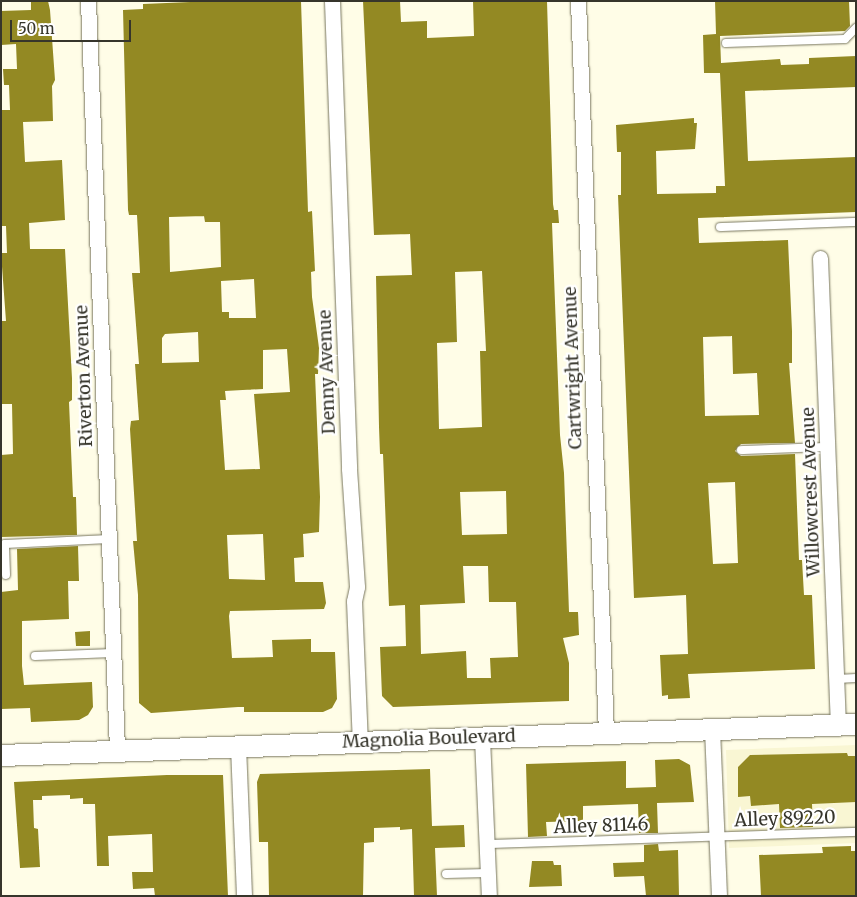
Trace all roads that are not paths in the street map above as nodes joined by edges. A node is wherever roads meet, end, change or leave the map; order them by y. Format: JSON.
{"nodes":[{"id":1,"x":88,"y":1,"type":"edge"},
{"id":2,"x":332,"y":1,"type":"edge"},
{"id":3,"x":578,"y":1,"type":"edge"},
{"id":4,"x":856,"y":28,"type":"edge"},
{"id":5,"x":726,"y":43,"type":"dead end"},
{"id":6,"x":856,"y":222,"type":"edge"},
{"id":7,"x":720,"y":227,"type":"dead end"},
{"id":8,"x":820,"y":258,"type":"dead end"},
{"id":9,"x":828,"y":447,"type":"junction"},
{"id":10,"x":741,"y":450,"type":"dead end"},
{"id":11,"x":109,"y":540,"type":"junction"},
{"id":12,"x":6,"y":575,"type":"dead end"},
{"id":13,"x":113,"y":654,"type":"junction"},
{"id":14,"x":35,"y":656,"type":"dead end"},
{"id":15,"x":856,"y":678,"type":"edge"},
{"id":16,"x":837,"y":679,"type":"junction"},
{"id":17,"x":847,"y":724,"type":"edge"},
{"id":18,"x":712,"y":729,"type":"junction"},
{"id":19,"x":606,"y":733,"type":"junction"},
{"id":20,"x":482,"y":738,"type":"junction"},
{"id":21,"x":360,"y":742,"type":"junction"},
{"id":22,"x":238,"y":746,"type":"junction"},
{"id":23,"x":117,"y":750,"type":"junction"},
{"id":24,"x":1,"y":754,"type":"edge"},
{"id":25,"x":856,"y":832,"type":"edge"},
{"id":26,"x":716,"y":837,"type":"junction"},
{"id":27,"x":487,"y":844,"type":"junction"},
{"id":28,"x":488,"y":873,"type":"junction"},
{"id":29,"x":446,"y":874,"type":"dead end"},
{"id":30,"x":244,"y":896,"type":"edge"},
{"id":31,"x":489,"y":896,"type":"edge"},
{"id":32,"x":718,"y":896,"type":"edge"}],
"edges":[{"from":1,"to":11,"type":"street","name":"Riverton Avenue"},
{"from":2,"to":21,"type":"street","name":"Denny Avenue"},
{"from":3,"to":19,"type":"street","name":"Cartwright Avenue"},
{"from":4,"to":5,"type":"lane"},
{"from":6,"to":7,"type":"lane"},
{"from":8,"to":9,"type":"street","name":"Willowcrest Avenue"},
{"from":9,"to":10,"type":"lane"},
{"from":9,"to":16,"type":"street","name":"Willowcrest Avenue"},
{"from":11,"to":12,"type":"lane"},
{"from":11,"to":13,"type":"street","name":"Riverton Avenue"},
{"from":13,"to":14,"type":"lane"},
{"from":13,"to":23,"type":"street","name":"Riverton Avenue"},
{"from":15,"to":16,"type":"lane"},
{"from":16,"to":17,"type":"street","name":"Willowcrest Avenue"},
{"from":17,"to":18,"type":"main road","name":"Magnolia Boulevard"},
{"from":18,"to":19,"type":"main road","name":"Magnolia Boulevard"},
{"from":18,"to":26,"type":"street"},
{"from":19,"to":20,"type":"main road","name":"Magnolia Boulevard"},
{"from":20,"to":21,"type":"main road","name":"Magnolia Boulevard"},
{"from":20,"to":27,"type":"street"},
{"from":21,"to":22,"type":"main road","name":"Magnolia Boulevard"},
{"from":22,"to":23,"type":"main road","name":"Magnolia Boulevard"},
{"from":22,"to":30,"type":"street"},
{"from":23,"to":24,"type":"main road","name":"Magnolia Boulevard"},
{"from":25,"to":26,"type":"lane","name":"Alley 89220"},
{"from":26,"to":27,"type":"lane","name":"Alley 81146"},
{"from":26,"to":32,"type":"street"},
{"from":27,"to":28,"type":"street"},
{"from":28,"to":29,"type":"lane"},
{"from":28,"to":31,"type":"street"}]}
